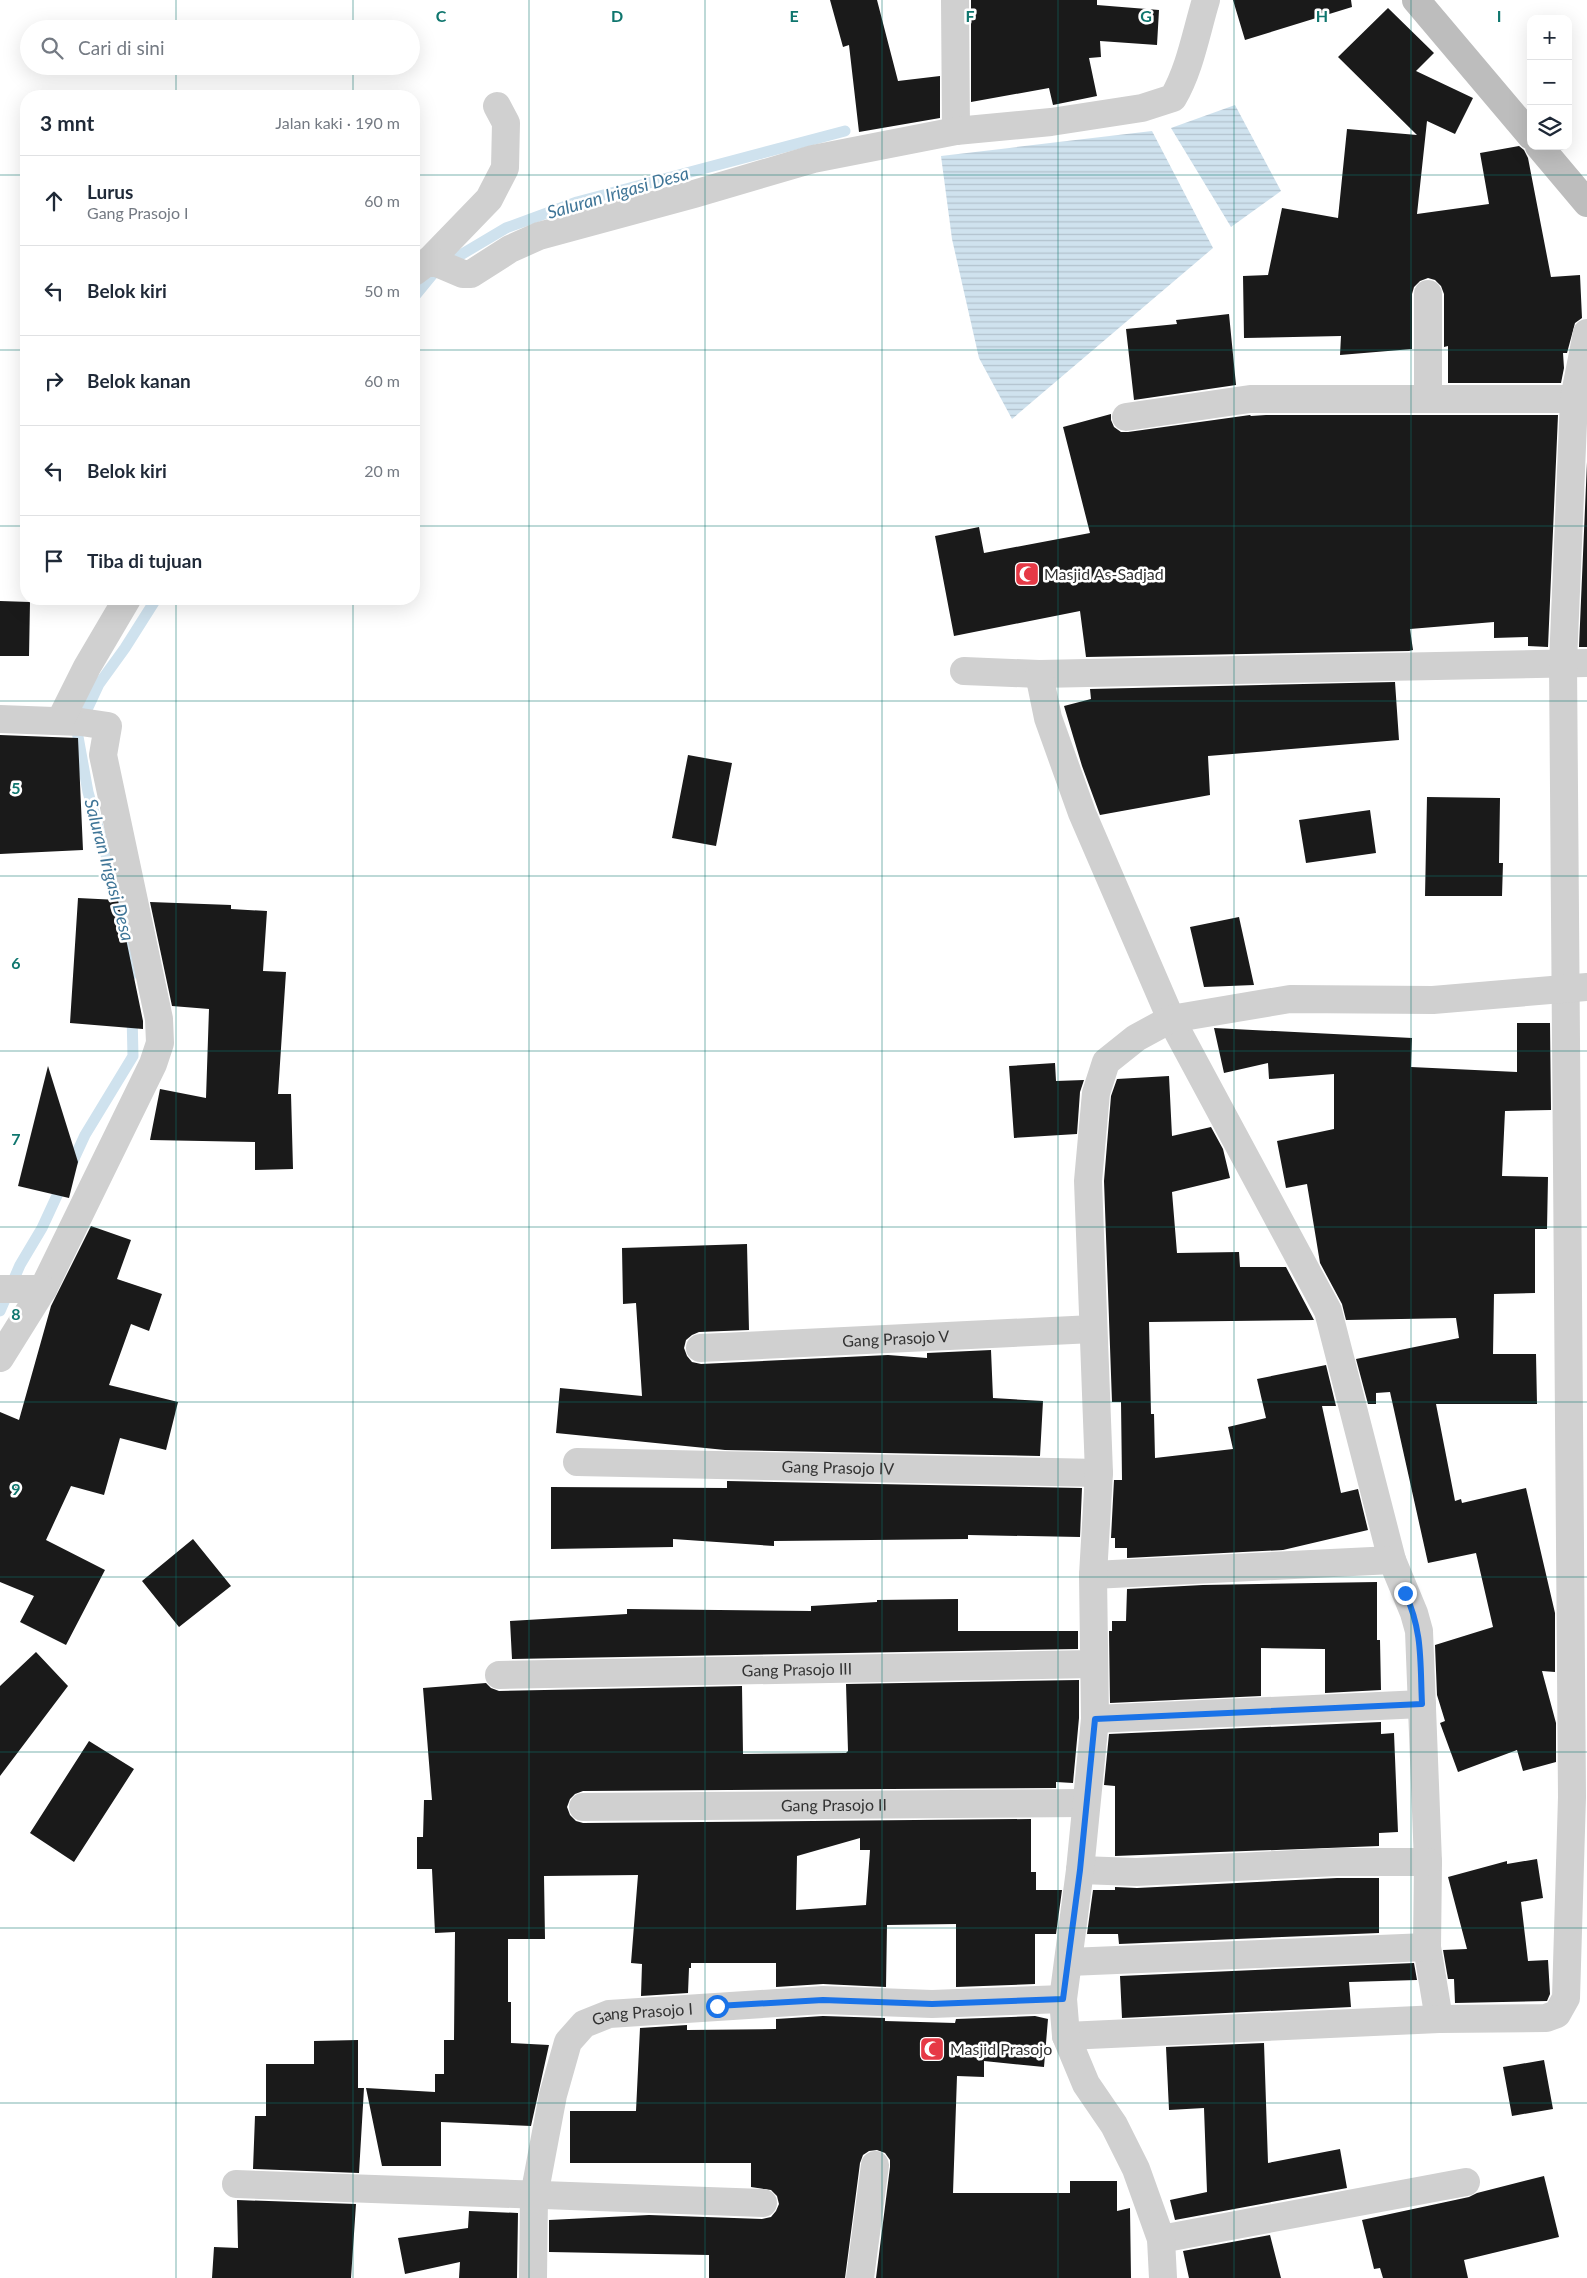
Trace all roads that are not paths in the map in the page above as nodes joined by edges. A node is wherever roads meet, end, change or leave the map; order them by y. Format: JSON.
{"nodes":[{"id":1,"x":955,"y":0,"type":"edge"},
{"id":2,"x":1206,"y":0,"type":"edge"},
{"id":3,"x":1416,"y":0,"type":"edge"},
{"id":4,"x":497,"y":106,"type":"dead end"},
{"id":5,"x":956,"y":131,"type":"junction"},
{"id":6,"x":1527,"y":131,"type":"edge"},
{"id":7,"x":1543,"y":150,"type":"edge"},
{"id":8,"x":1587,"y":203,"type":"edge"},
{"id":9,"x":433,"y":266,"type":"edge"},
{"id":10,"x":1428,"y":294,"type":"dead end"},
{"id":11,"x":1587,"y":333,"type":"edge"},
{"id":12,"x":1428,"y":399,"type":"junction"},
{"id":13,"x":1574,"y":399,"type":"junction"},
{"id":14,"x":1126,"y":416,"type":"dead end"},
{"id":15,"x":123,"y":605,"type":"edge"},
{"id":16,"x":1575,"y":663,"type":"edge"},
{"id":17,"x":964,"y":671,"type":"dead end"},
{"id":18,"x":1039,"y":674,"type":"junction"},
{"id":19,"x":0,"y":719,"type":"edge"},
{"id":20,"x":74,"y":722,"type":"junction"},
{"id":21,"x":1576,"y":987,"type":"edge"},
{"id":22,"x":1172,"y":1019,"type":"junction"},
{"id":23,"x":0,"y":1289,"type":"edge"},
{"id":24,"x":43,"y":1289,"type":"junction"},
{"id":25,"x":1092,"y":1329,"type":"junction"},
{"id":26,"x":700,"y":1348,"type":"dead end"},
{"id":27,"x":0,"y":1358,"type":"edge"},
{"id":28,"x":577,"y":1462,"type":"dead end"},
{"id":29,"x":1099,"y":1473,"type":"junction"},
{"id":30,"x":1392,"y":1560,"type":"junction"},
{"id":31,"x":1093,"y":1575,"type":"junction"},
{"id":32,"x":1093,"y":1664,"type":"junction"},
{"id":33,"x":499,"y":1675,"type":"dead end"},
{"id":34,"x":1422,"y":1704,"type":"junction"},
{"id":35,"x":1095,"y":1719,"type":"junction"},
{"id":36,"x":1086,"y":1803,"type":"junction"},
{"id":37,"x":583,"y":1807,"type":"dead end"},
{"id":38,"x":1428,"y":1862,"type":"junction"},
{"id":39,"x":1080,"y":1870,"type":"junction"},
{"id":40,"x":1428,"y":1947,"type":"junction"},
{"id":41,"x":1069,"y":1962,"type":"junction"},
{"id":42,"x":1063,"y":1999,"type":"junction"},
{"id":43,"x":1439,"y":2018,"type":"junction"},
{"id":44,"x":1066,"y":2036,"type":"junction"},
{"id":45,"x":876,"y":2166,"type":"dead end"},
{"id":46,"x":1466,"y":2182,"type":"dead end"},
{"id":47,"x":236,"y":2184,"type":"dead end"},
{"id":48,"x":534,"y":2196,"type":"junction"},
{"id":49,"x":763,"y":2202,"type":"dead end"},
{"id":50,"x":1162,"y":2239,"type":"junction"},
{"id":51,"x":532,"y":2278,"type":"edge"},
{"id":52,"x":860,"y":2278,"type":"edge"},
{"id":53,"x":1163,"y":2278,"type":"edge"}],
"edges":[{"from":1,"to":5,"type":"street"},
{"from":2,"to":5,"type":"street"},
{"from":3,"to":6,"type":"street"},
{"from":4,"to":9,"type":"street"},
{"from":5,"to":9,"type":"street"},
{"from":7,"to":8,"type":"street"},
{"from":10,"to":12,"type":"street"},
{"from":11,"to":13,"type":"street"},
{"from":12,"to":13,"type":"street"},
{"from":12,"to":14,"type":"street"},
{"from":13,"to":16,"type":"street"},
{"from":15,"to":20,"type":"street"},
{"from":16,"to":18,"type":"street"},
{"from":16,"to":21,"type":"street"},
{"from":17,"to":18,"type":"street"},
{"from":18,"to":22,"type":"street"},
{"from":19,"to":20,"type":"street"},
{"from":20,"to":24,"type":"street"},
{"from":21,"to":22,"type":"street"},
{"from":21,"to":43,"type":"street"},
{"from":22,"to":25,"type":"street"},
{"from":22,"to":30,"type":"street"},
{"from":23,"to":24,"type":"street"},
{"from":24,"to":27,"type":"street"},
{"from":25,"to":26,"type":"street","name":"Gang Prasojo V"},
{"from":25,"to":29,"type":"street"},
{"from":28,"to":29,"type":"street","name":"Gang Prasojo IV"},
{"from":29,"to":31,"type":"street"},
{"from":30,"to":31,"type":"street"},
{"from":30,"to":34,"type":"street"},
{"from":31,"to":32,"type":"street"},
{"from":32,"to":33,"type":"street","name":"Gang Prasojo III"},
{"from":32,"to":35,"type":"street"},
{"from":34,"to":35,"type":"street"},
{"from":34,"to":38,"type":"street"},
{"from":35,"to":36,"type":"street"},
{"from":36,"to":37,"type":"street","name":"Gang Prasojo II"},
{"from":36,"to":39,"type":"street"},
{"from":38,"to":39,"type":"street"},
{"from":38,"to":40,"type":"street"},
{"from":39,"to":41,"type":"street"},
{"from":40,"to":41,"type":"street"},
{"from":40,"to":43,"type":"street"},
{"from":41,"to":42,"type":"street"},
{"from":42,"to":44,"type":"street"},
{"from":42,"to":48,"type":"street","name":"Gang Prasojo I"},
{"from":43,"to":44,"type":"street"},
{"from":44,"to":50,"type":"street"},
{"from":45,"to":52,"type":"street"},
{"from":46,"to":50,"type":"street"},
{"from":47,"to":48,"type":"street"},
{"from":48,"to":49,"type":"street"},
{"from":48,"to":51,"type":"street","name":"Gang Prasojo I"},
{"from":50,"to":53,"type":"street"}]}
